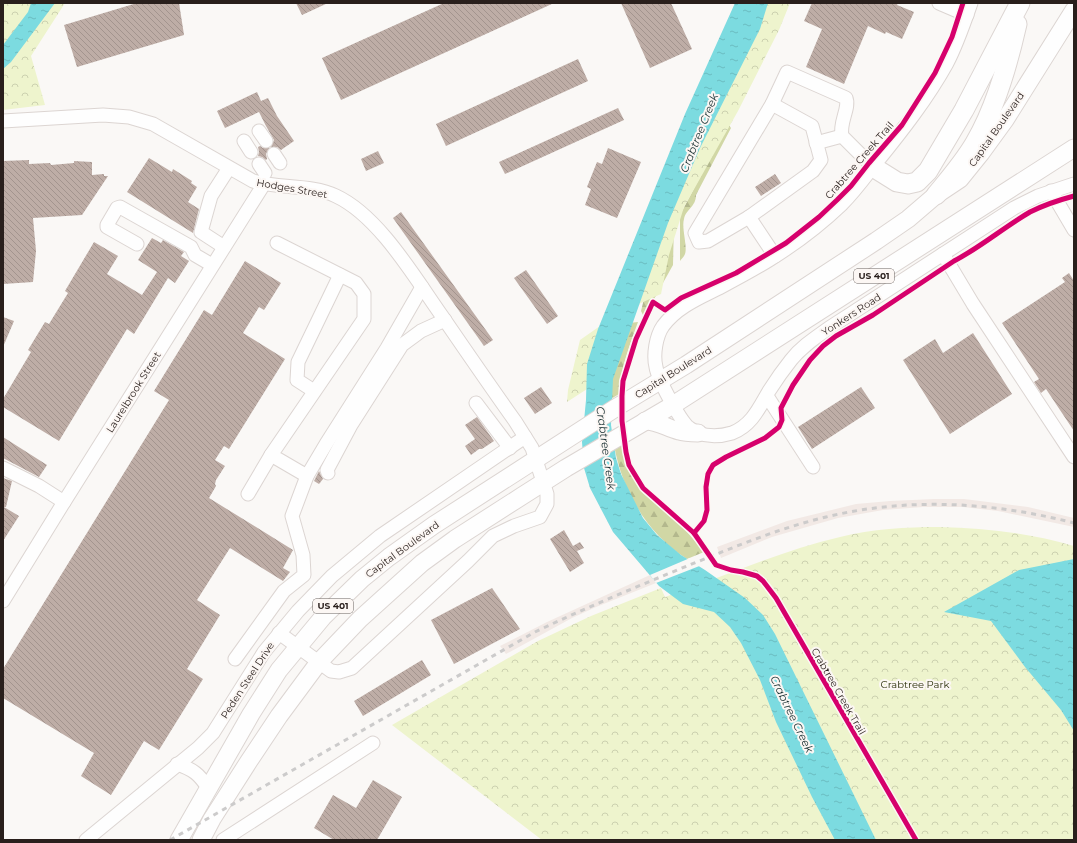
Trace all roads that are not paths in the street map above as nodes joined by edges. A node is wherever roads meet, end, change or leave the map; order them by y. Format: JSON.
{"nodes":[{"id":1,"x":939,"y":3,"type":"edge"},
{"id":2,"x":1021,"y":3,"type":"edge"},
{"id":3,"x":969,"y":9,"type":"edge"},
{"id":4,"x":1074,"y":10,"type":"edge"},
{"id":5,"x":772,"y":104,"type":"junction"},
{"id":6,"x":3,"y":121,"type":"edge"},
{"id":7,"x":842,"y":136,"type":"junction"},
{"id":8,"x":816,"y":143,"type":"junction"},
{"id":9,"x":1074,"y":148,"type":"edge"},
{"id":10,"x":873,"y":167,"type":"junction"},
{"id":11,"x":229,"y":168,"type":"junction"},
{"id":12,"x":263,"y":174,"type":"junction"},
{"id":13,"x":1074,"y":184,"type":"edge"},
{"id":14,"x":1051,"y":191,"type":"junction"},
{"id":15,"x":936,"y":195,"type":"junction"},
{"id":16,"x":750,"y":217,"type":"junction"},
{"id":17,"x":1074,"y":230,"type":"edge"},
{"id":18,"x":277,"y":243,"type":"dead end"},
{"id":19,"x":137,"y":244,"type":"dead end"},
{"id":20,"x":224,"y":247,"type":"junction"},
{"id":21,"x":942,"y":254,"type":"junction"},
{"id":22,"x":775,"y":256,"type":"junction"},
{"id":23,"x":212,"y":265,"type":"junction"},
{"id":24,"x":340,"y":275,"type":"junction"},
{"id":25,"x":422,"y":288,"type":"junction"},
{"id":26,"x":444,"y":320,"type":"junction"},
{"id":27,"x":314,"y":391,"type":"junction"},
{"id":28,"x":667,"y":392,"type":"junction"},
{"id":29,"x":766,"y":396,"type":"junction"},
{"id":30,"x":476,"y":403,"type":"dead end"},
{"id":31,"x":641,"y":424,"type":"junction"},
{"id":32,"x":698,"y":433,"type":"junction"},
{"id":33,"x":526,"y":437,"type":"junction"},
{"id":34,"x":510,"y":448,"type":"junction"},
{"id":35,"x":271,"y":456,"type":"junction"},
{"id":36,"x":1074,"y":457,"type":"edge"},
{"id":37,"x":536,"y":460,"type":"junction"},
{"id":38,"x":813,"y":467,"type":"dead end"},
{"id":39,"x":3,"y":468,"type":"edge"},
{"id":40,"x":328,"y":473,"type":"dead end"},
{"id":41,"x":307,"y":476,"type":"junction"},
{"id":42,"x":543,"y":483,"type":"junction"},
{"id":43,"x":248,"y":494,"type":"dead end"},
{"id":44,"x":64,"y":502,"type":"junction"},
{"id":45,"x":3,"y":601,"type":"edge"},
{"id":46,"x":280,"y":633,"type":"junction"},
{"id":47,"x":298,"y":647,"type":"junction"},
{"id":48,"x":235,"y":659,"type":"dead end"},
{"id":49,"x":319,"y":662,"type":"junction"},
{"id":50,"x":373,"y":743,"type":"dead end"},
{"id":51,"x":178,"y":764,"type":"junction"},
{"id":52,"x":208,"y":788,"type":"junction"},
{"id":53,"x":86,"y":840,"type":"edge"},
{"id":54,"x":179,"y":840,"type":"edge"},
{"id":55,"x":201,"y":840,"type":"edge"},
{"id":56,"x":223,"y":840,"type":"edge"}],
"edges":[{"from":1,"to":3,"type":"street"},
{"from":2,"to":10,"type":"highway"},
{"from":2,"to":15,"type":"highway"},
{"from":3,"to":10,"type":"street"},
{"from":4,"to":15,"type":"main road","name":"Capital Boulevard","number":"US 401"},
{"from":5,"to":7,"type":"street"},
{"from":5,"to":8,"type":"street"},
{"from":5,"to":16,"type":"street"},
{"from":6,"to":11,"type":"street","name":"Hodges Street"},
{"from":7,"to":8,"type":"street"},
{"from":7,"to":10,"type":"street"},
{"from":8,"to":16,"type":"street"},
{"from":9,"to":28,"type":"main road","name":"Capital Boulevard","number":"US 401"},
{"from":10,"to":22,"type":"street"},
{"from":11,"to":12,"type":"street","name":"Hodges Street"},
{"from":11,"to":20,"type":"street"},
{"from":12,"to":20,"type":"street","name":"Laurelbrook Street"},
{"from":12,"to":25,"type":"street","name":"Hodges Street"},
{"from":13,"to":14,"type":"street","name":"Yonkers Road"},
{"from":14,"to":17,"type":"street"},
{"from":14,"to":21,"type":"street","name":"Yonkers Road"},
{"from":15,"to":28,"type":"main road","name":"Capital Boulevard","number":"US 401"},
{"from":16,"to":22,"type":"street"},
{"from":18,"to":24,"type":"street"},
{"from":19,"to":23,"type":"street"},
{"from":20,"to":23,"type":"street","name":"Laurelbrook Street"},
{"from":21,"to":29,"type":"street","name":"Yonkers Road"},
{"from":21,"to":36,"type":"street"},
{"from":22,"to":28,"type":"street"},
{"from":23,"to":44,"type":"street","name":"Laurelbrook Street"},
{"from":24,"to":27,"type":"street"},
{"from":24,"to":27,"type":"street"},
{"from":25,"to":26,"type":"street","name":"Hodges Street"},
{"from":25,"to":41,"type":"street"},
{"from":26,"to":33,"type":"street","name":"Hodges Street"},
{"from":26,"to":40,"type":"street"},
{"from":27,"to":35,"type":"street"},
{"from":28,"to":31,"type":"main road","name":"Capital Boulevard","number":"US 401"},
{"from":28,"to":32,"type":"street"},
{"from":28,"to":37,"type":"main road","name":"Capital Boulevard","number":"US 401"},
{"from":29,"to":32,"type":"street","name":"Yonkers Road"},
{"from":29,"to":38,"type":"street"},
{"from":30,"to":34,"type":"street"},
{"from":31,"to":32,"type":"main road"},
{"from":31,"to":42,"type":"main road","name":"Capital Boulevard","number":"US 401"},
{"from":33,"to":34,"type":"street","name":"Peden Steel Drive"},
{"from":33,"to":37,"type":"street","name":"Hodges Street"},
{"from":34,"to":46,"type":"street","name":"Peden Steel Drive"},
{"from":35,"to":41,"type":"street"},
{"from":35,"to":43,"type":"street"},
{"from":37,"to":42,"type":"street","name":"Hodges Street"},
{"from":37,"to":47,"type":"main road","name":"Capital Boulevard","number":"US 401"},
{"from":39,"to":44,"type":"street"},
{"from":41,"to":48,"type":"street"},
{"from":42,"to":49,"type":"main road","name":"Capital Boulevard","number":"US 401"},
{"from":42,"to":49,"type":"street","name":"Hodges Street"},
{"from":44,"to":45,"type":"street","name":"Laurelbrook Street"},
{"from":46,"to":47,"type":"street","name":"Hodges Street"},
{"from":46,"to":51,"type":"street","name":"Peden Steel Drive"},
{"from":47,"to":49,"type":"street","name":"Hodges Street"},
{"from":47,"to":52,"type":"main road","name":"Capital Boulevard","number":"US 401"},
{"from":49,"to":55,"type":"main road","name":"Capital Boulevard","number":"US 401"},
{"from":50,"to":56,"type":"street"},
{"from":51,"to":52,"type":"street"},
{"from":51,"to":53,"type":"street","name":"Peden Steel Drive"},
{"from":52,"to":54,"type":"main road","name":"Capital Boulevard","number":"US 401"}]}
